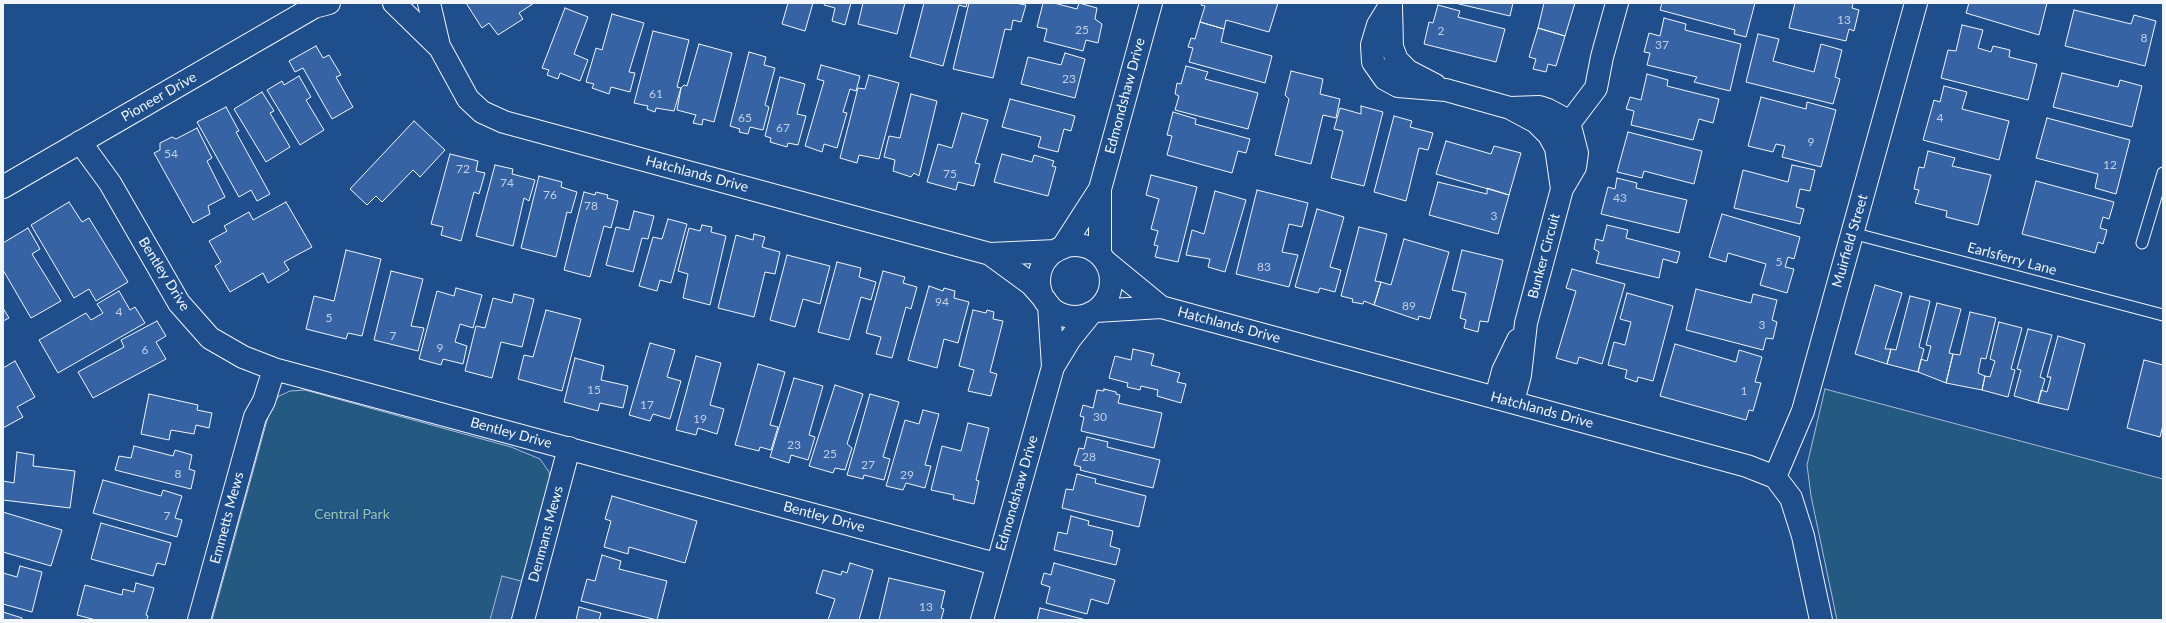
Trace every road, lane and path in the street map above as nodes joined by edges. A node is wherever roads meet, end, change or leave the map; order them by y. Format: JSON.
{"nodes":[{"id":1,"x":394,"y":3,"type":"edge"},
{"id":2,"x":429,"y":3,"type":"edge"},
{"id":3,"x":1151,"y":3,"type":"edge"},
{"id":4,"x":1617,"y":3,"type":"edge"},
{"id":5,"x":1916,"y":3,"type":"edge"},
{"id":6,"x":320,"y":4,"type":"edge"},
{"id":7,"x":1391,"y":4,"type":"edge"},
{"id":8,"x":439,"y":46,"type":"junction"},
{"id":9,"x":1559,"y":125,"type":"junction"},
{"id":10,"x":87,"y":138,"type":"junction"},
{"id":11,"x":2163,"y":173,"type":"edge"},
{"id":12,"x":3,"y":187,"type":"edge"},
{"id":13,"x":1100,"y":190,"type":"junction"},
{"id":14,"x":1852,"y":232,"type":"junction"},
{"id":15,"x":2142,"y":243,"type":"dead end"},
{"id":16,"x":1059,"y":249,"type":"junction"},
{"id":17,"x":990,"y":254,"type":"junction"},
{"id":18,"x":1103,"y":258,"type":"junction"},
{"id":19,"x":1047,"y":303,"type":"junction"},
{"id":20,"x":1161,"y":307,"type":"junction"},
{"id":21,"x":1093,"y":312,"type":"junction"},
{"id":22,"x":2163,"y":315,"type":"edge"},
{"id":23,"x":268,"y":367,"type":"junction"},
{"id":24,"x":1053,"y":367,"type":"junction"},
{"id":25,"x":1505,"y":400,"type":"junction"},
{"id":26,"x":568,"y":448,"type":"junction"},
{"id":27,"x":1775,"y":477,"type":"junction"},
{"id":28,"x":996,"y":564,"type":"junction"},
{"id":29,"x":199,"y":620,"type":"edge"},
{"id":30,"x":523,"y":620,"type":"edge"},
{"id":31,"x":982,"y":620,"type":"edge"},
{"id":32,"x":1821,"y":620,"type":"edge"}],
"edges":[{"from":1,"to":8,"type":"street","name":"Hatchlands Drive"},
{"from":2,"to":8,"type":"street","name":"Hatchlands Drive"},
{"from":3,"to":13,"type":"street","name":"Edmondshaw Drive"},
{"from":4,"to":9,"type":"street"},
{"from":5,"to":14,"type":"street","name":"Muirfield Street"},
{"from":6,"to":10,"type":"street","name":"Pioneer Drive"},
{"from":7,"to":9,"type":"street","name":"Bunker Circuit"},
{"from":8,"to":17,"type":"street","name":"Hatchlands Drive"},
{"from":9,"to":25,"type":"street","name":"Bunker Circuit"},
{"from":10,"to":12,"type":"street","name":"Pioneer Drive"},
{"from":10,"to":23,"type":"street","name":"Bentley Drive"},
{"from":11,"to":15,"type":"lane"},
{"from":13,"to":16,"type":"street","name":"Edmondshaw Drive"},
{"from":13,"to":18,"type":"street","name":"Edmondshaw Drive"},
{"from":14,"to":22,"type":"lane","name":"Earlsferry Lane"},
{"from":14,"to":27,"type":"street","name":"Muirfield Street"},
{"from":16,"to":17,"type":"street","name":"Hatchlands Drive"},
{"from":16,"to":18,"type":"street"},
{"from":16,"to":19,"type":"street"},
{"from":17,"to":19,"type":"street","name":"Hatchlands Drive"},
{"from":18,"to":20,"type":"street","name":"Hatchlands Drive"},
{"from":18,"to":21,"type":"street"},
{"from":19,"to":21,"type":"street"},
{"from":19,"to":24,"type":"street","name":"Edmondshaw Drive"},
{"from":20,"to":21,"type":"street","name":"Hatchlands Drive"},
{"from":20,"to":25,"type":"street","name":"Hatchlands Drive"},
{"from":21,"to":24,"type":"street","name":"Edmondshaw Drive"},
{"from":23,"to":26,"type":"street","name":"Bentley Drive"},
{"from":23,"to":29,"type":"street","name":"Emmetts Mews"},
{"from":24,"to":28,"type":"street","name":"Edmondshaw Drive"},
{"from":25,"to":27,"type":"street","name":"Hatchlands Drive"},
{"from":26,"to":28,"type":"street","name":"Bentley Drive"},
{"from":26,"to":30,"type":"street","name":"Denmans Mews"},
{"from":27,"to":32,"type":"street"},
{"from":28,"to":31,"type":"street","name":"Edmondshaw Drive"}]}
